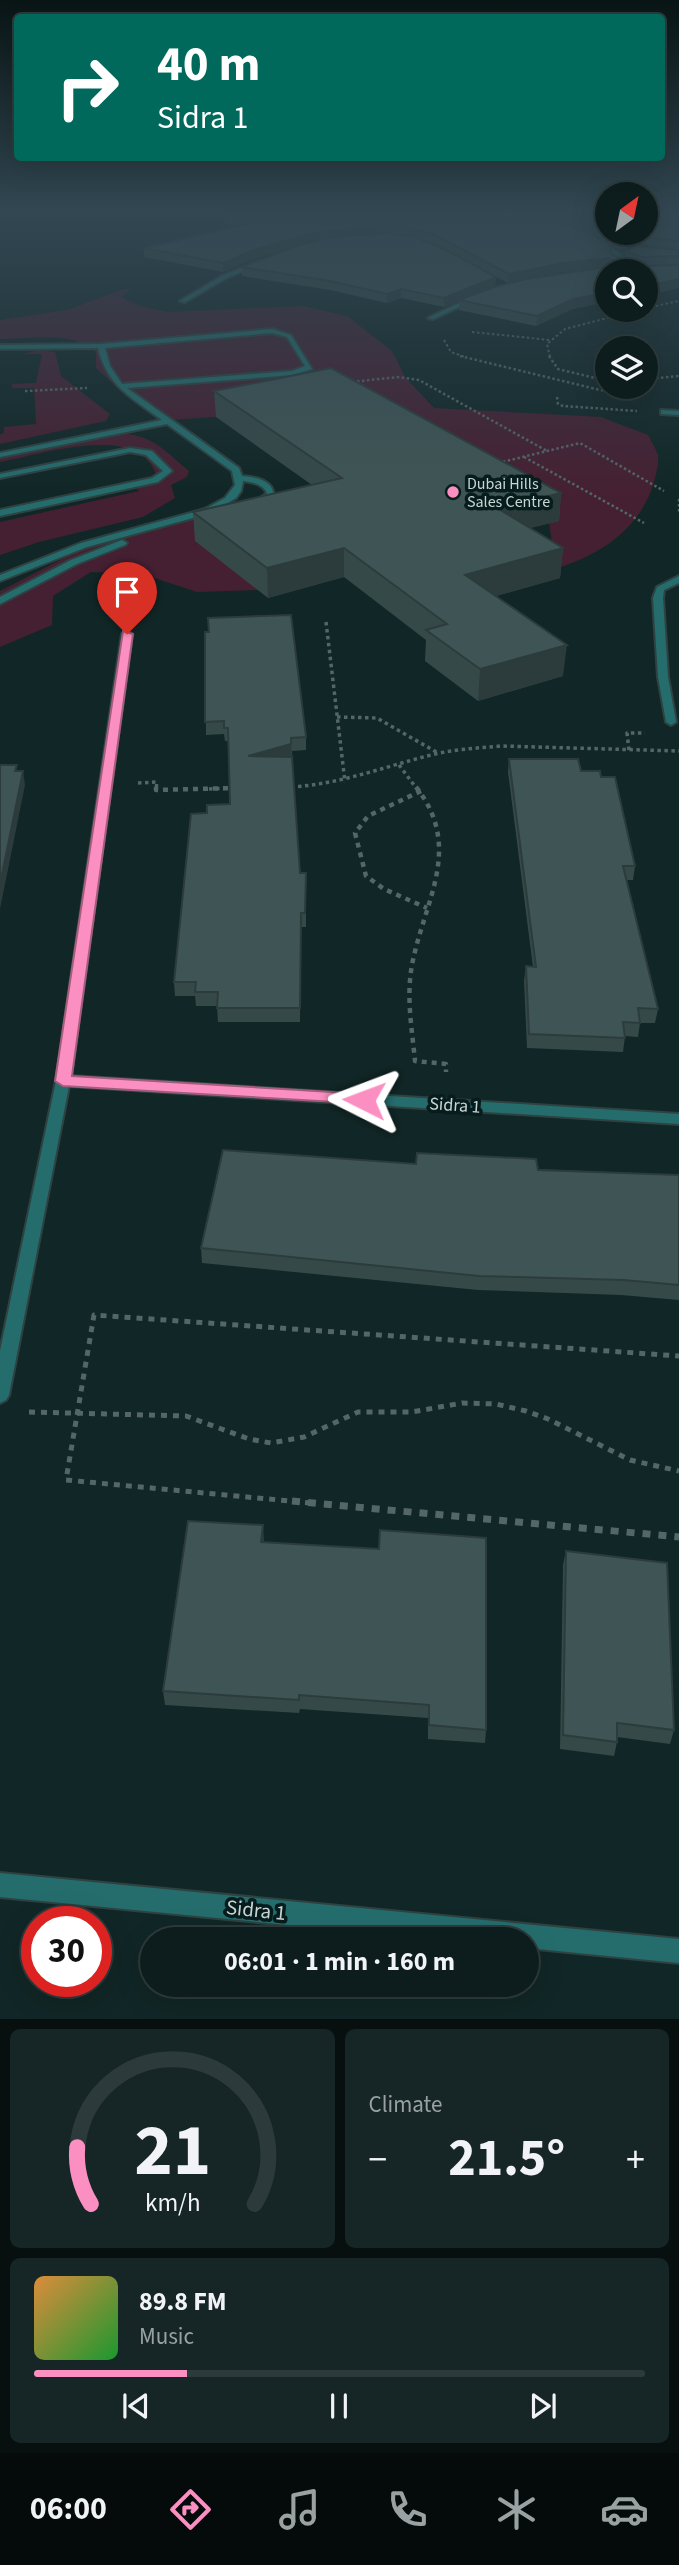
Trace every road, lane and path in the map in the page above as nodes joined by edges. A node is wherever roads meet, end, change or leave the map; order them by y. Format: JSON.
{"nodes":[{"id":1,"x":462,"y":304,"type":"edge"},
{"id":2,"x":431,"y":318,"type":"dead end"},
{"id":3,"x":595,"y":321,"type":"edge"},
{"id":4,"x":472,"y":332,"type":"dead end"},
{"id":5,"x":443,"y":339,"type":"dead end"},
{"id":6,"x":550,"y":340,"type":"junction"},
{"id":7,"x":101,"y":346,"type":"junction"},
{"id":8,"x":0,"y":347,"type":"edge"},
{"id":9,"x":679,"y":376,"type":"edge"},
{"id":10,"x":595,"y":378,"type":"edge"},
{"id":11,"x":658,"y":378,"type":"edge"},
{"id":12,"x":356,"y":381,"type":"junction"},
{"id":13,"x":342,"y":383,"type":"edge"},
{"id":14,"x":120,"y":386,"type":"junction"},
{"id":15,"x":367,"y":388,"type":"edge"},
{"id":16,"x":595,"y":388,"type":"edge"},
{"id":17,"x":557,"y":397,"type":"dead end"},
{"id":18,"x":664,"y":412,"type":"joint"},
{"id":19,"x":679,"y":414,"type":"edge"},
{"id":20,"x":168,"y":421,"type":"junction"},
{"id":21,"x":547,"y":451,"type":"junction"},
{"id":22,"x":0,"y":455,"type":"edge"},
{"id":23,"x":523,"y":456,"type":"junction"},
{"id":24,"x":495,"y":463,"type":"edge"},
{"id":25,"x":0,"y":476,"type":"edge"},
{"id":26,"x":240,"y":478,"type":"junction"},
{"id":27,"x":664,"y":491,"type":"dead end"},
{"id":28,"x":679,"y":499,"type":"edge"},
{"id":29,"x":217,"y":508,"type":"junction"},
{"id":30,"x":246,"y":508,"type":"edge"},
{"id":31,"x":232,"y":509,"type":"edge"},
{"id":32,"x":679,"y":512,"type":"edge"},
{"id":33,"x":0,"y":513,"type":"edge"},
{"id":34,"x":171,"y":522,"type":"junction"},
{"id":35,"x":644,"y":523,"type":"dead end"},
{"id":36,"x":0,"y":578,"type":"edge"},
{"id":37,"x":679,"y":579,"type":"edge"},
{"id":38,"x":0,"y":601,"type":"edge"},
{"id":39,"x":326,"y":622,"type":"dead end"},
{"id":40,"x":127,"y":634,"type":"dead end"},
{"id":41,"x":337,"y":717,"type":"junction"},
{"id":42,"x":671,"y":722,"type":"dead end"},
{"id":43,"x":679,"y":751,"type":"edge"},
{"id":44,"x":439,"y":753,"type":"junction"},
{"id":45,"x":399,"y":765,"type":"junction"},
{"id":46,"x":345,"y":782,"type":"junction"},
{"id":47,"x":106,"y":784,"type":"junction"},
{"id":48,"x":281,"y":787,"type":"edge"},
{"id":49,"x":240,"y":788,"type":"edge"},
{"id":50,"x":421,"y":791,"type":"junction"},
{"id":51,"x":428,"y":908,"type":"junction"},
{"id":52,"x":63,"y":1081,"type":"junction"},
{"id":53,"x":446,"y":1105,"type":"junction"},
{"id":54,"x":679,"y":1119,"type":"edge"},
{"id":55,"x":679,"y":1356,"type":"edge"},
{"id":56,"x":0,"y":1395,"type":"edge"},
{"id":57,"x":26,"y":1412,"type":"dead end"},
{"id":58,"x":78,"y":1413,"type":"junction"},
{"id":59,"x":679,"y":1471,"type":"edge"},
{"id":60,"x":679,"y":1537,"type":"edge"},
{"id":61,"x":0,"y":1885,"type":"edge"},
{"id":62,"x":679,"y":1951,"type":"edge"}],
"edges":[{"from":1,"to":2,"type":"street"},
{"from":3,"to":6,"type":"path"},
{"from":4,"to":6,"type":"path"},
{"from":5,"to":16,"type":"path"},
{"from":6,"to":10,"type":"path"},
{"from":7,"to":8,"type":"street"},
{"from":7,"to":14,"type":"street"},
{"from":7,"to":14,"type":"street"},
{"from":9,"to":11,"type":"path"},
{"from":12,"to":13,"type":"path"},
{"from":12,"to":15,"type":"path"},
{"from":12,"to":21,"type":"path"},
{"from":14,"to":20,"type":"street"},
{"from":17,"to":18,"type":"path"},
{"from":18,"to":19,"type":"street"},
{"from":20,"to":22,"type":"street"},
{"from":20,"to":26,"type":"street"},
{"from":21,"to":23,"type":"path"},
{"from":21,"to":27,"type":"path"},
{"from":23,"to":24,"type":"path"},
{"from":23,"to":35,"type":"path"},
{"from":25,"to":33,"type":"street"},
{"from":26,"to":29,"type":"street"},
{"from":26,"to":30,"type":"street"},
{"from":28,"to":32,"type":"path"},
{"from":29,"to":31,"type":"street"},
{"from":29,"to":34,"type":"street"},
{"from":34,"to":36,"type":"street"},
{"from":34,"to":38,"type":"street"},
{"from":37,"to":42,"type":"street"},
{"from":39,"to":41,"type":"path"},
{"from":40,"to":47,"type":"street"},
{"from":41,"to":44,"type":"path"},
{"from":41,"to":46,"type":"path"},
{"from":43,"to":44,"type":"path"},
{"from":44,"to":45,"type":"path"},
{"from":45,"to":46,"type":"path"},
{"from":45,"to":50,"type":"path"},
{"from":46,"to":48,"type":"path"},
{"from":47,"to":49,"type":"path"},
{"from":47,"to":52,"type":"street"},
{"from":50,"to":51,"type":"path"},
{"from":50,"to":51,"type":"path"},
{"from":51,"to":53,"type":"path"},
{"from":52,"to":53,"type":"street","name":"Sidra 1"},
{"from":52,"to":56,"type":"street"},
{"from":53,"to":54,"type":"street","name":"Sidra 1"},
{"from":55,"to":58,"type":"path"},
{"from":57,"to":58,"type":"path"},
{"from":58,"to":59,"type":"path"},
{"from":58,"to":60,"type":"path"},
{"from":61,"to":62,"type":"street","name":"Sidra 1"}]}
